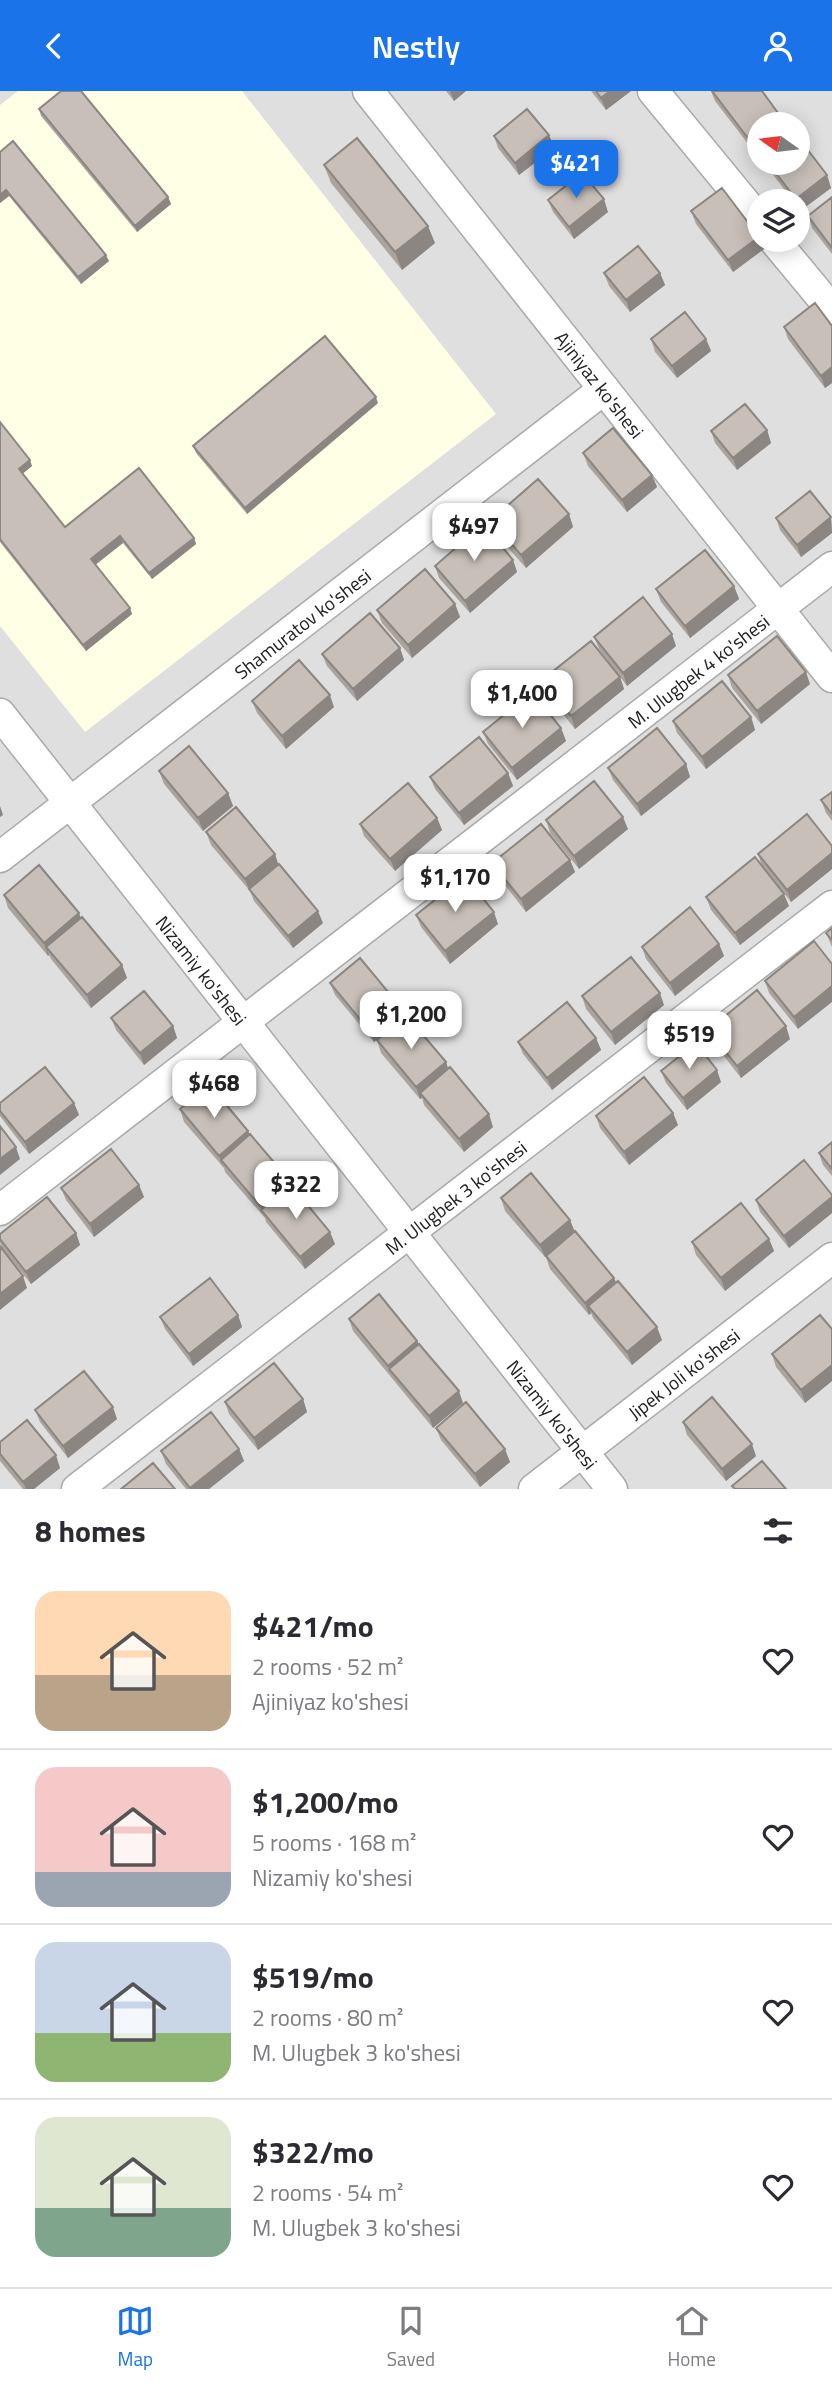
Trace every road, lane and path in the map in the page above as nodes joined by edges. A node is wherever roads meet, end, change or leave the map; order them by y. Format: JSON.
{"nodes":[{"id":1,"x":368,"y":91,"type":"edge"},
{"id":2,"x":653,"y":91,"type":"edge"},
{"id":3,"x":747,"y":205,"type":"edge"},
{"id":4,"x":784,"y":252,"type":"edge"},
{"id":5,"x":832,"y":310,"type":"edge"},
{"id":6,"x":604,"y":389,"type":"junction"},
{"id":7,"x":832,"y":567,"type":"edge"},
{"id":8,"x":778,"y":609,"type":"junction"},
{"id":9,"x":832,"y":677,"type":"edge"},
{"id":10,"x":0,"y":714,"type":"edge"},
{"id":11,"x":70,"y":802,"type":"junction"},
{"id":12,"x":0,"y":856,"type":"edge"},
{"id":13,"x":832,"y":907,"type":"edge"},
{"id":14,"x":244,"y":1022,"type":"junction"},
{"id":15,"x":0,"y":1210,"type":"edge"},
{"id":16,"x":410,"y":1233,"type":"junction"},
{"id":17,"x":832,"y":1258,"type":"edge"},
{"id":18,"x":583,"y":1451,"type":"junction"},
{"id":19,"x":77,"y":1489,"type":"edge"},
{"id":20,"x":534,"y":1489,"type":"edge"},
{"id":21,"x":612,"y":1489,"type":"edge"}],
"edges":[{"from":1,"to":6,"type":"street","name":"Ajiniyaz ko'shesi"},
{"from":2,"to":3,"type":"street"},
{"from":4,"to":5,"type":"street"},
{"from":6,"to":8,"type":"street","name":"Ajiniyaz ko'shesi"},
{"from":6,"to":11,"type":"street","name":"Shamuratov ko'shesi"},
{"from":7,"to":8,"type":"street","name":"M. Ulugbek 4 ko'shesi"},
{"from":8,"to":9,"type":"street","name":"Ajiniyaz ko'shesi"},
{"from":8,"to":14,"type":"street","name":"M. Ulugbek 4 ko'shesi"},
{"from":10,"to":11,"type":"street","name":"Nizamiy ko'shesi"},
{"from":11,"to":12,"type":"street","name":"Shamuratov ko'shesi"},
{"from":11,"to":14,"type":"street","name":"Nizamiy ko'shesi"},
{"from":13,"to":16,"type":"street","name":"M. Ulugbek 3 ko'shesi"},
{"from":14,"to":15,"type":"street","name":"M. Ulugbek 4 ko'shesi"},
{"from":14,"to":16,"type":"street","name":"Nizamiy ko'shesi"},
{"from":16,"to":18,"type":"street","name":"Nizamiy ko'shesi"},
{"from":16,"to":19,"type":"street","name":"M. Ulugbek 3 ko'shesi"},
{"from":17,"to":18,"type":"street","name":"Jipek Joli ko'shesi"},
{"from":18,"to":20,"type":"street","name":"Jipek Joli ko'shesi"},
{"from":18,"to":21,"type":"street","name":"Nizamiy ko'shesi"}]}
